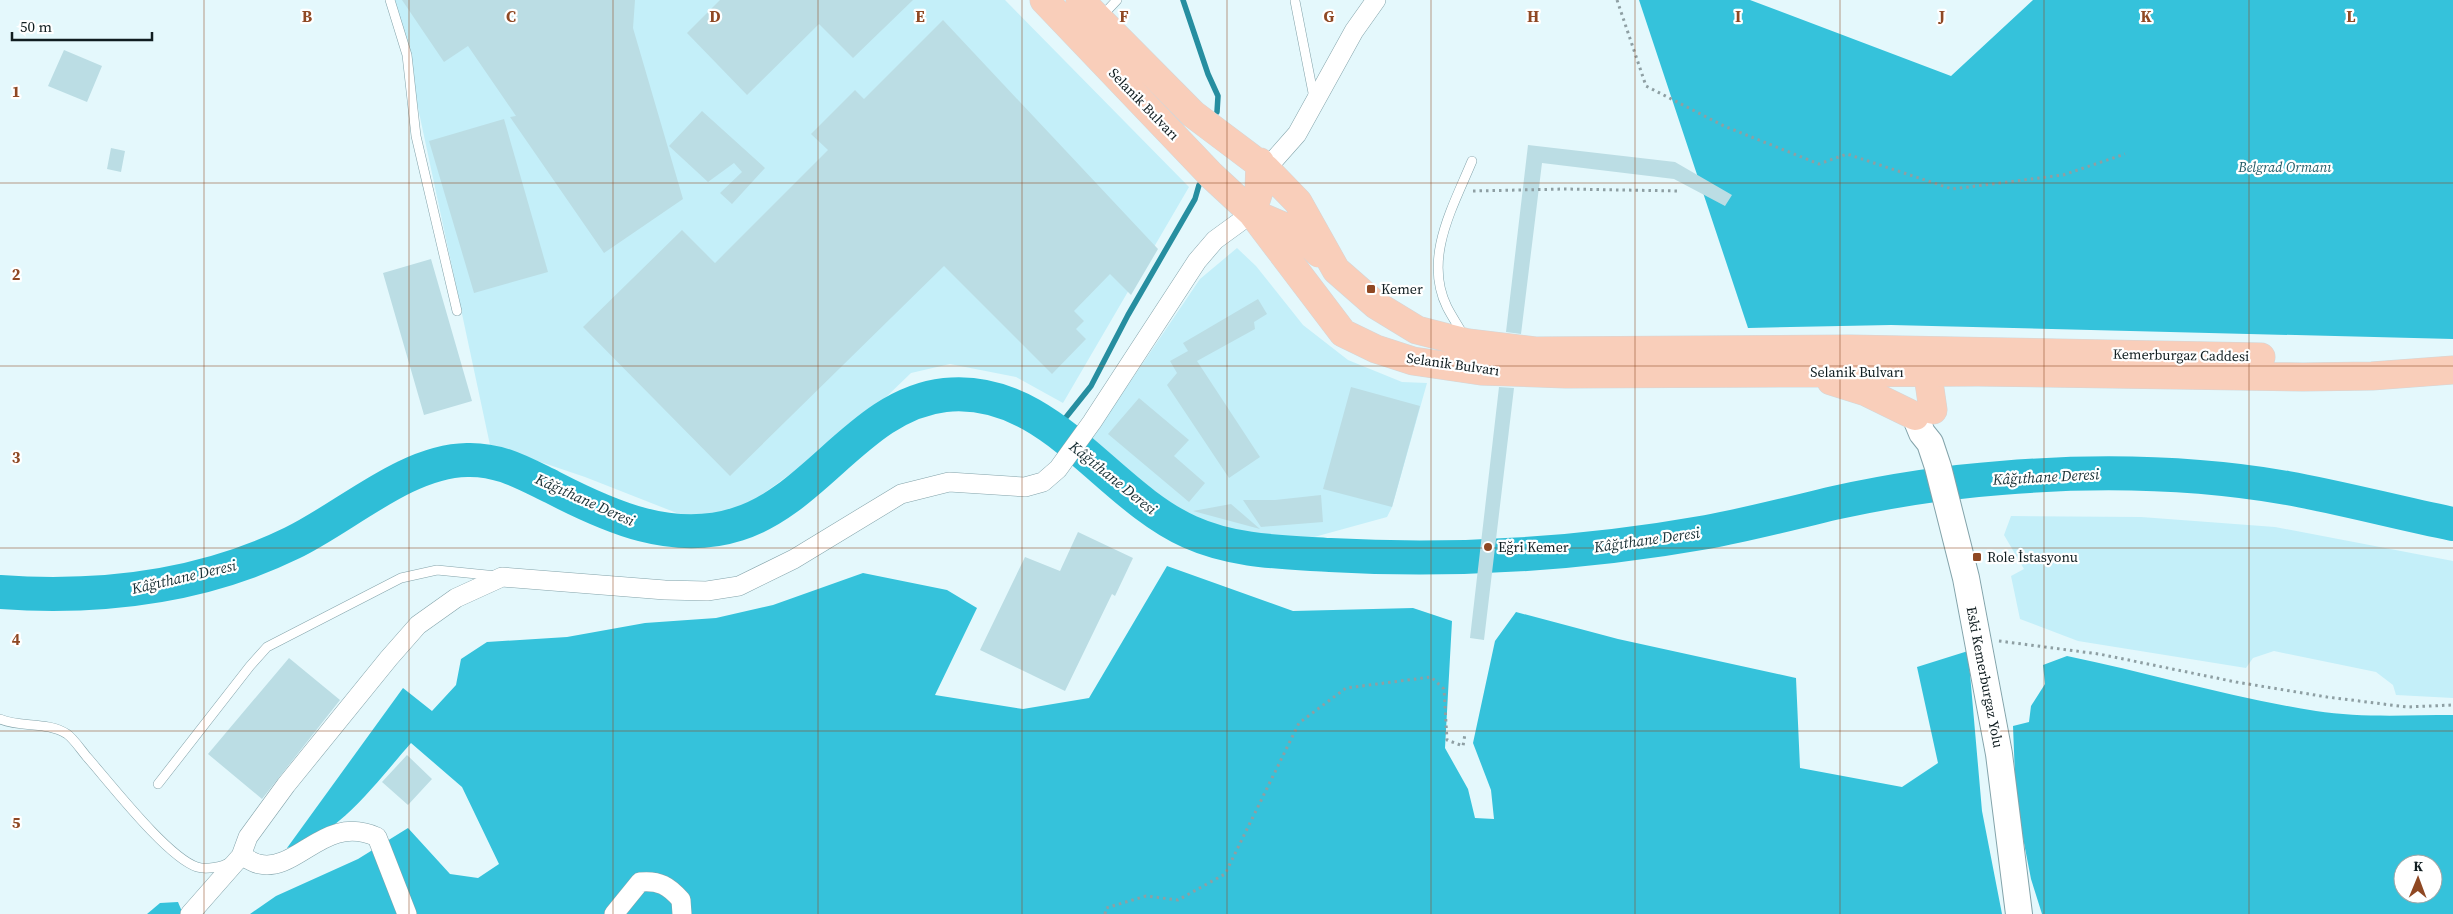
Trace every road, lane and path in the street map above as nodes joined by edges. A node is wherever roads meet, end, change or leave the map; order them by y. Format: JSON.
{"nodes":[{"id":1,"x":390,"y":0,"type":"edge"},
{"id":2,"x":1044,"y":0,"type":"edge"},
{"id":3,"x":1376,"y":0,"type":"edge"},
{"id":4,"x":1617,"y":0,"type":"edge"},
{"id":5,"x":1295,"y":1,"type":"edge"},
{"id":6,"x":1099,"y":6,"type":"edge"},
{"id":7,"x":1315,"y":103,"type":"junction"},
{"id":8,"x":2125,"y":154,"type":"dead end"},
{"id":9,"x":1472,"y":161,"type":"dead end"},
{"id":10,"x":1263,"y":165,"type":"junction"},
{"id":11,"x":1460,"y":191,"type":"junction"},
{"id":12,"x":1680,"y":191,"type":"dead end"},
{"id":13,"x":1252,"y":213,"type":"junction"},
{"id":14,"x":1336,"y":270,"type":"junction"},
{"id":15,"x":457,"y":311,"type":"dead end"},
{"id":16,"x":1468,"y":343,"type":"junction"},
{"id":17,"x":1919,"y":365,"type":"junction"},
{"id":18,"x":2447,"y":370,"type":"edge"},
{"id":19,"x":1797,"y":372,"type":"junction"},
{"id":20,"x":1978,"y":372,"type":"junction"},
{"id":21,"x":1924,"y":413,"type":"junction"},
{"id":22,"x":502,"y":577,"type":"junction"},
{"id":23,"x":1978,"y":639,"type":"junction"},
{"id":24,"x":2453,"y":705,"type":"edge"},
{"id":25,"x":0,"y":719,"type":"edge"},
{"id":26,"x":1465,"y":734,"type":"dead end"},
{"id":27,"x":158,"y":784,"type":"dead end"},
{"id":28,"x":241,"y":856,"type":"junction"},
{"id":29,"x":190,"y":914,"type":"edge"},
{"id":30,"x":407,"y":914,"type":"edge"},
{"id":31,"x":614,"y":914,"type":"edge"},
{"id":32,"x":682,"y":914,"type":"edge"},
{"id":33,"x":1105,"y":914,"type":"edge"},
{"id":34,"x":2019,"y":914,"type":"edge"}],
"edges":[{"from":1,"to":15,"type":"lane"},
{"from":2,"to":13,"type":"main road","name":"Selanik Bulvarı"},
{"from":3,"to":7,"type":"street"},
{"from":4,"to":8,"type":"path"},
{"from":5,"to":7,"type":"lane"},
{"from":6,"to":10,"type":"main road","name":"Selanik Bulvarı"},
{"from":7,"to":10,"type":"street"},
{"from":9,"to":11,"type":"lane"},
{"from":10,"to":13,"type":"main road"},
{"from":10,"to":14,"type":"main road","name":"Selanik Bulvarı"},
{"from":11,"to":12,"type":"path"},
{"from":11,"to":16,"type":"lane"},
{"from":13,"to":14,"type":"main road"},
{"from":13,"to":19,"type":"main road","name":"Selanik Bulvarı"},
{"from":13,"to":22,"type":"street"},
{"from":14,"to":16,"type":"main road","name":"Selanik Bulvarı"},
{"from":16,"to":17,"type":"main road","name":"Selanik Bulvarı"},
{"from":17,"to":18,"type":"main road","name":"Kemerburgaz Caddesi"},
{"from":17,"to":19,"type":"main road","name":"Selanik Bulvarı"},
{"from":17,"to":20,"type":"main road","name":"Kemerburgaz Caddesi"},
{"from":17,"to":21,"type":"main road"},
{"from":18,"to":20,"type":"main road","name":"Kemerburgaz Caddesi"},
{"from":19,"to":21,"type":"main road"},
{"from":20,"to":21,"type":"main road"},
{"from":21,"to":23,"type":"main road","name":"Eski Kemerburgaz Yolu"},
{"from":22,"to":27,"type":"lane"},
{"from":22,"to":28,"type":"street"},
{"from":23,"to":24,"type":"path"},
{"from":23,"to":34,"type":"main road","name":"Eski Kemerburgaz Yolu"},
{"from":25,"to":28,"type":"lane"},
{"from":26,"to":33,"type":"path"},
{"from":28,"to":29,"type":"street"},
{"from":28,"to":30,"type":"street"},
{"from":31,"to":32,"type":"street"}]}
